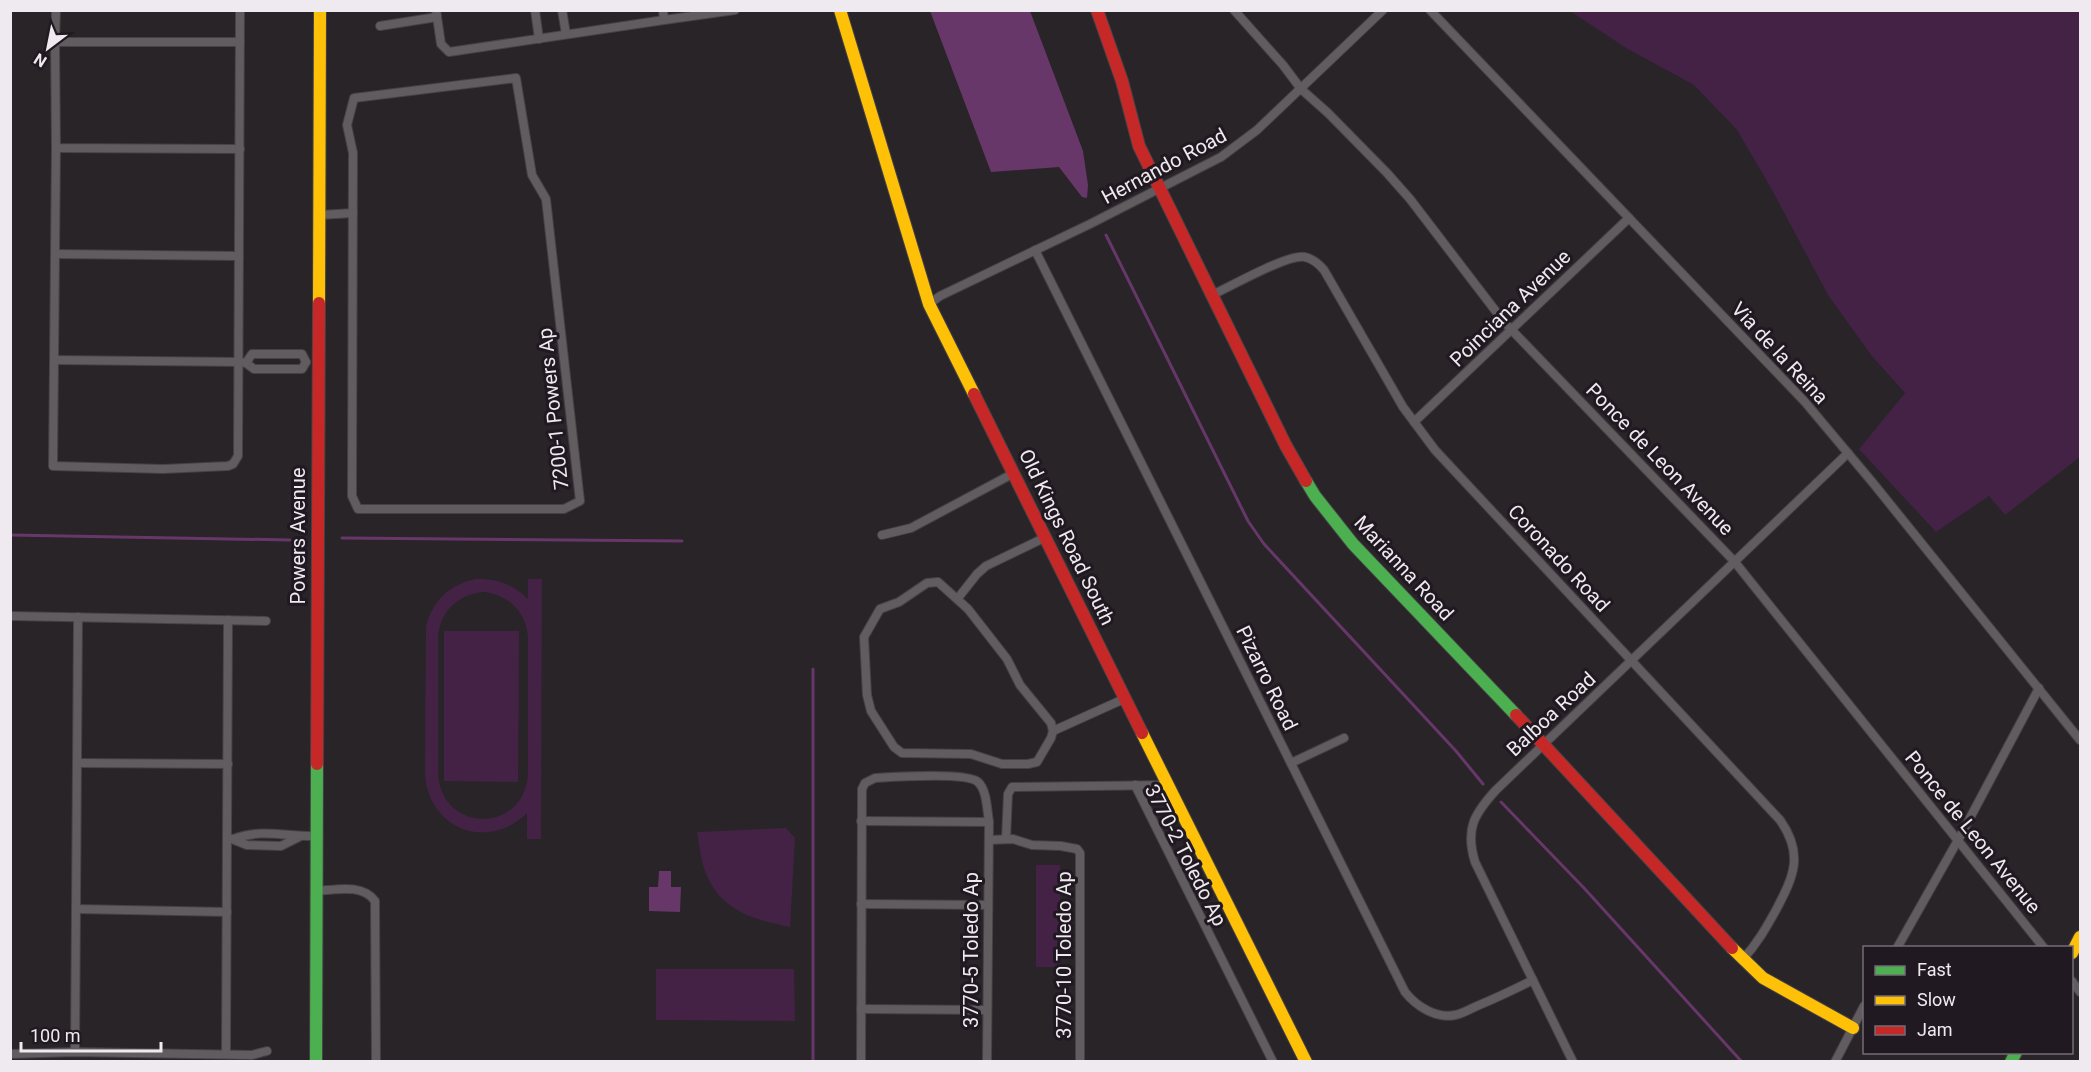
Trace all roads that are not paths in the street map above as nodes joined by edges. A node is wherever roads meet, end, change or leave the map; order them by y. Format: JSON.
{"nodes":[{"id":1,"x":56,"y":10,"type":"edge"},
{"id":2,"x":240,"y":10,"type":"edge"},
{"id":3,"x":320,"y":10,"type":"edge"},
{"id":4,"x":535,"y":10,"type":"edge"},
{"id":5,"x":562,"y":10,"type":"edge"},
{"id":6,"x":735,"y":10,"type":"edge"},
{"id":7,"x":840,"y":10,"type":"edge"},
{"id":8,"x":1097,"y":10,"type":"edge"},
{"id":9,"x":1234,"y":10,"type":"edge"},
{"id":10,"x":1383,"y":10,"type":"edge"},
{"id":11,"x":1430,"y":10,"type":"edge"},
{"id":12,"x":436,"y":14,"type":"edge"},
{"id":13,"x":664,"y":15,"type":"edge"},
{"id":14,"x":380,"y":26,"type":"dead end"},
{"id":15,"x":566,"y":34,"type":"junction"},
{"id":16,"x":539,"y":39,"type":"junction"},
{"id":17,"x":55,"y":42,"type":"junction"},
{"id":18,"x":240,"y":42,"type":"junction"},
{"id":19,"x":1300,"y":89,"type":"junction"},
{"id":20,"x":56,"y":148,"type":"junction"},
{"id":21,"x":240,"y":149,"type":"junction"},
{"id":22,"x":1159,"y":189,"type":"junction"},
{"id":23,"x":353,"y":213,"type":"junction"},
{"id":24,"x":320,"y":215,"type":"junction"},
{"id":25,"x":1629,"y":218,"type":"junction"},
{"id":26,"x":1035,"y":250,"type":"junction"},
{"id":27,"x":55,"y":254,"type":"junction"},
{"id":28,"x":240,"y":256,"type":"junction"},
{"id":29,"x":1212,"y":295,"type":"junction"},
{"id":30,"x":929,"y":304,"type":"junction"},
{"id":31,"x":1511,"y":330,"type":"junction"},
{"id":32,"x":54,"y":360,"type":"junction"},
{"id":33,"x":243,"y":362,"type":"junction"},
{"id":34,"x":312,"y":362,"type":"junction"},
{"id":35,"x":1414,"y":422,"type":"junction"},
{"id":36,"x":1848,"y":453,"type":"junction"},
{"id":37,"x":1014,"y":473,"type":"junction"},
{"id":38,"x":882,"y":535,"type":"dead end"},
{"id":39,"x":1046,"y":537,"type":"junction"},
{"id":40,"x":1734,"y":561,"type":"junction"},
{"id":41,"x":958,"y":598,"type":"junction"},
{"id":42,"x":10,"y":616,"type":"edge"},
{"id":43,"x":78,"y":617,"type":"junction"},
{"id":44,"x":228,"y":620,"type":"junction"},
{"id":45,"x":266,"y":621,"type":"dead end"},
{"id":46,"x":1633,"y":660,"type":"junction"},
{"id":47,"x":2039,"y":688,"type":"junction"},
{"id":48,"x":1126,"y":698,"type":"junction"},
{"id":49,"x":1053,"y":731,"type":"junction"},
{"id":50,"x":1344,"y":738,"type":"dead end"},
{"id":51,"x":2080,"y":740,"type":"edge"},
{"id":52,"x":1543,"y":745,"type":"junction"},
{"id":53,"x":77,"y":763,"type":"junction"},
{"id":54,"x":1292,"y":763,"type":"junction"},
{"id":55,"x":228,"y":764,"type":"junction"},
{"id":56,"x":1135,"y":785,"type":"junction"},
{"id":57,"x":1169,"y":785,"type":"junction"},
{"id":58,"x":861,"y":821,"type":"junction"},
{"id":59,"x":989,"y":822,"type":"junction"},
{"id":60,"x":316,"y":836,"type":"junction"},
{"id":61,"x":300,"y":837,"type":"junction"},
{"id":62,"x":230,"y":839,"type":"junction"},
{"id":63,"x":1006,"y":839,"type":"junction"},
{"id":64,"x":989,"y":840,"type":"junction"},
{"id":65,"x":1958,"y":840,"type":"junction"},
{"id":66,"x":316,"y":891,"type":"junction"},
{"id":67,"x":861,"y":904,"type":"junction"},
{"id":68,"x":988,"y":905,"type":"junction"},
{"id":69,"x":76,"y":909,"type":"junction"},
{"id":70,"x":227,"y":912,"type":"junction"},
{"id":71,"x":1898,"y":946,"type":"edge"},
{"id":72,"x":2042,"y":946,"type":"edge"},
{"id":73,"x":1743,"y":959,"type":"junction"},
{"id":74,"x":1533,"y":980,"type":"junction"},
{"id":75,"x":1863,"y":1008,"type":"edge"},
{"id":76,"x":861,"y":1009,"type":"junction"},
{"id":77,"x":987,"y":1010,"type":"junction"},
{"id":78,"x":1853,"y":1028,"type":"junction"},
{"id":79,"x":267,"y":1051,"type":"dead end"},
{"id":80,"x":75,"y":1052,"type":"junction"},
{"id":81,"x":10,"y":1054,"type":"edge"},
{"id":82,"x":226,"y":1054,"type":"junction"},
{"id":83,"x":316,"y":1062,"type":"edge"},
{"id":84,"x":376,"y":1062,"type":"edge"},
{"id":85,"x":861,"y":1062,"type":"edge"},
{"id":86,"x":987,"y":1062,"type":"edge"},
{"id":87,"x":1080,"y":1062,"type":"edge"},
{"id":88,"x":1273,"y":1062,"type":"edge"},
{"id":89,"x":1306,"y":1062,"type":"edge"},
{"id":90,"x":1573,"y":1062,"type":"edge"},
{"id":91,"x":1835,"y":1062,"type":"edge"}],
"edges":[{"from":1,"to":17,"type":"street"},
{"from":2,"to":18,"type":"street"},
{"from":3,"to":24,"type":"street","name":"Powers Avenue"},
{"from":4,"to":16,"type":"street"},
{"from":5,"to":15,"type":"street"},
{"from":6,"to":13,"type":"street"},
{"from":7,"to":30,"type":"street","name":"Old Kings Road South"},
{"from":8,"to":22,"type":"street","name":"Marianna Road"},
{"from":9,"to":19,"type":"street","name":"Ponce de Leon Avenue"},
{"from":10,"to":19,"type":"street","name":"Hernando Road"},
{"from":11,"to":25,"type":"street","name":"Via de la Reina"},
{"from":12,"to":14,"type":"street"},
{"from":12,"to":16,"type":"street"},
{"from":13,"to":15,"type":"street"},
{"from":15,"to":16,"type":"street"},
{"from":17,"to":18,"type":"street"},
{"from":17,"to":20,"type":"street"},
{"from":18,"to":21,"type":"street"},
{"from":19,"to":22,"type":"street","name":"Hernando Road"},
{"from":19,"to":31,"type":"street","name":"Ponce de Leon Avenue"},
{"from":20,"to":21,"type":"street"},
{"from":20,"to":27,"type":"street"},
{"from":21,"to":28,"type":"street"},
{"from":22,"to":26,"type":"street","name":"Hernando Road"},
{"from":22,"to":29,"type":"street","name":"Marianna Road"},
{"from":23,"to":23,"type":"street","name":"7200-1 Powers Ap"},
{"from":23,"to":24,"type":"street"},
{"from":24,"to":34,"type":"street","name":"Powers Avenue"},
{"from":25,"to":31,"type":"street","name":"Poinciana Avenue"},
{"from":25,"to":36,"type":"street","name":"Via de la Reina"},
{"from":26,"to":30,"type":"street","name":"Hernando Road"},
{"from":26,"to":54,"type":"street","name":"Pizarro Road"},
{"from":27,"to":28,"type":"street"},
{"from":27,"to":32,"type":"street"},
{"from":28,"to":33,"type":"street"},
{"from":29,"to":35,"type":"street","name":"Coronado Road"},
{"from":29,"to":52,"type":"street","name":"Marianna Road"},
{"from":30,"to":37,"type":"street","name":"Old Kings Road South"},
{"from":31,"to":35,"type":"street","name":"Poinciana Avenue"},
{"from":31,"to":40,"type":"street","name":"Ponce de Leon Avenue"},
{"from":32,"to":33,"type":"street"},
{"from":32,"to":33,"type":"street"},
{"from":33,"to":34,"type":"street"},
{"from":33,"to":34,"type":"street"},
{"from":34,"to":60,"type":"street","name":"Powers Avenue"},
{"from":35,"to":46,"type":"street","name":"Coronado Road"},
{"from":36,"to":40,"type":"street","name":"Balboa Road"},
{"from":36,"to":47,"type":"street","name":"Via de la Reina"},
{"from":37,"to":38,"type":"street"},
{"from":37,"to":39,"type":"street","name":"Old Kings Road South"},
{"from":39,"to":41,"type":"street"},
{"from":39,"to":48,"type":"street","name":"Old Kings Road South"},
{"from":40,"to":46,"type":"street","name":"Balboa Road"},
{"from":40,"to":65,"type":"street","name":"Ponce de Leon Avenue"},
{"from":41,"to":49,"type":"street"},
{"from":41,"to":49,"type":"street"},
{"from":42,"to":43,"type":"street"},
{"from":43,"to":44,"type":"street"},
{"from":43,"to":53,"type":"street"},
{"from":44,"to":45,"type":"street"},
{"from":44,"to":55,"type":"street"},
{"from":46,"to":52,"type":"street","name":"Balboa Road"},
{"from":46,"to":73,"type":"street","name":"Coronado Road"},
{"from":47,"to":51,"type":"street","name":"Via de la Reina"},
{"from":47,"to":65,"type":"street"},
{"from":48,"to":49,"type":"street"},
{"from":48,"to":57,"type":"street","name":"Old Kings Road South"},
{"from":50,"to":54,"type":"street"},
{"from":52,"to":73,"type":"street","name":"Marianna Road"},
{"from":52,"to":74,"type":"street","name":"Balboa Road"},
{"from":53,"to":55,"type":"street"},
{"from":53,"to":69,"type":"street"},
{"from":54,"to":74,"type":"street","name":"Pizarro Road"},
{"from":55,"to":62,"type":"street"},
{"from":56,"to":57,"type":"street"},
{"from":56,"to":63,"type":"street","name":"3770-2 Toledo Ap"},
{"from":56,"to":88,"type":"street","name":"3770-2 Toledo Ap"},
{"from":57,"to":89,"type":"street","name":"Old Kings Road South"},
{"from":58,"to":59,"type":"street"},
{"from":58,"to":59,"type":"street"},
{"from":58,"to":67,"type":"street"},
{"from":59,"to":64,"type":"street"},
{"from":60,"to":61,"type":"street"},
{"from":60,"to":66,"type":"street","name":"Powers Avenue"},
{"from":61,"to":62,"type":"street"},
{"from":61,"to":62,"type":"street"},
{"from":62,"to":70,"type":"street"},
{"from":63,"to":64,"type":"street","name":"3770-10 Toledo Ap"},
{"from":63,"to":87,"type":"street","name":"3770-10 Toledo Ap"},
{"from":64,"to":68,"type":"street","name":"3770-5 Toledo Ap"},
{"from":65,"to":71,"type":"street"},
{"from":65,"to":72,"type":"street","name":"Ponce de Leon Avenue"},
{"from":66,"to":83,"type":"street","name":"Powers Avenue"},
{"from":66,"to":84,"type":"street"},
{"from":67,"to":68,"type":"street"},
{"from":67,"to":76,"type":"street"},
{"from":68,"to":77,"type":"street","name":"3770-5 Toledo Ap"},
{"from":69,"to":70,"type":"street"},
{"from":69,"to":80,"type":"street"},
{"from":70,"to":82,"type":"street"},
{"from":73,"to":78,"type":"street","name":"Marianna Road"},
{"from":74,"to":90,"type":"street","name":"Balboa Road"},
{"from":75,"to":78,"type":"street"},
{"from":76,"to":77,"type":"street"},
{"from":76,"to":85,"type":"street"},
{"from":77,"to":86,"type":"street","name":"3770-5 Toledo Ap"},
{"from":78,"to":91,"type":"street"},
{"from":79,"to":82,"type":"street"},
{"from":80,"to":81,"type":"street"},
{"from":80,"to":82,"type":"street"}]}
